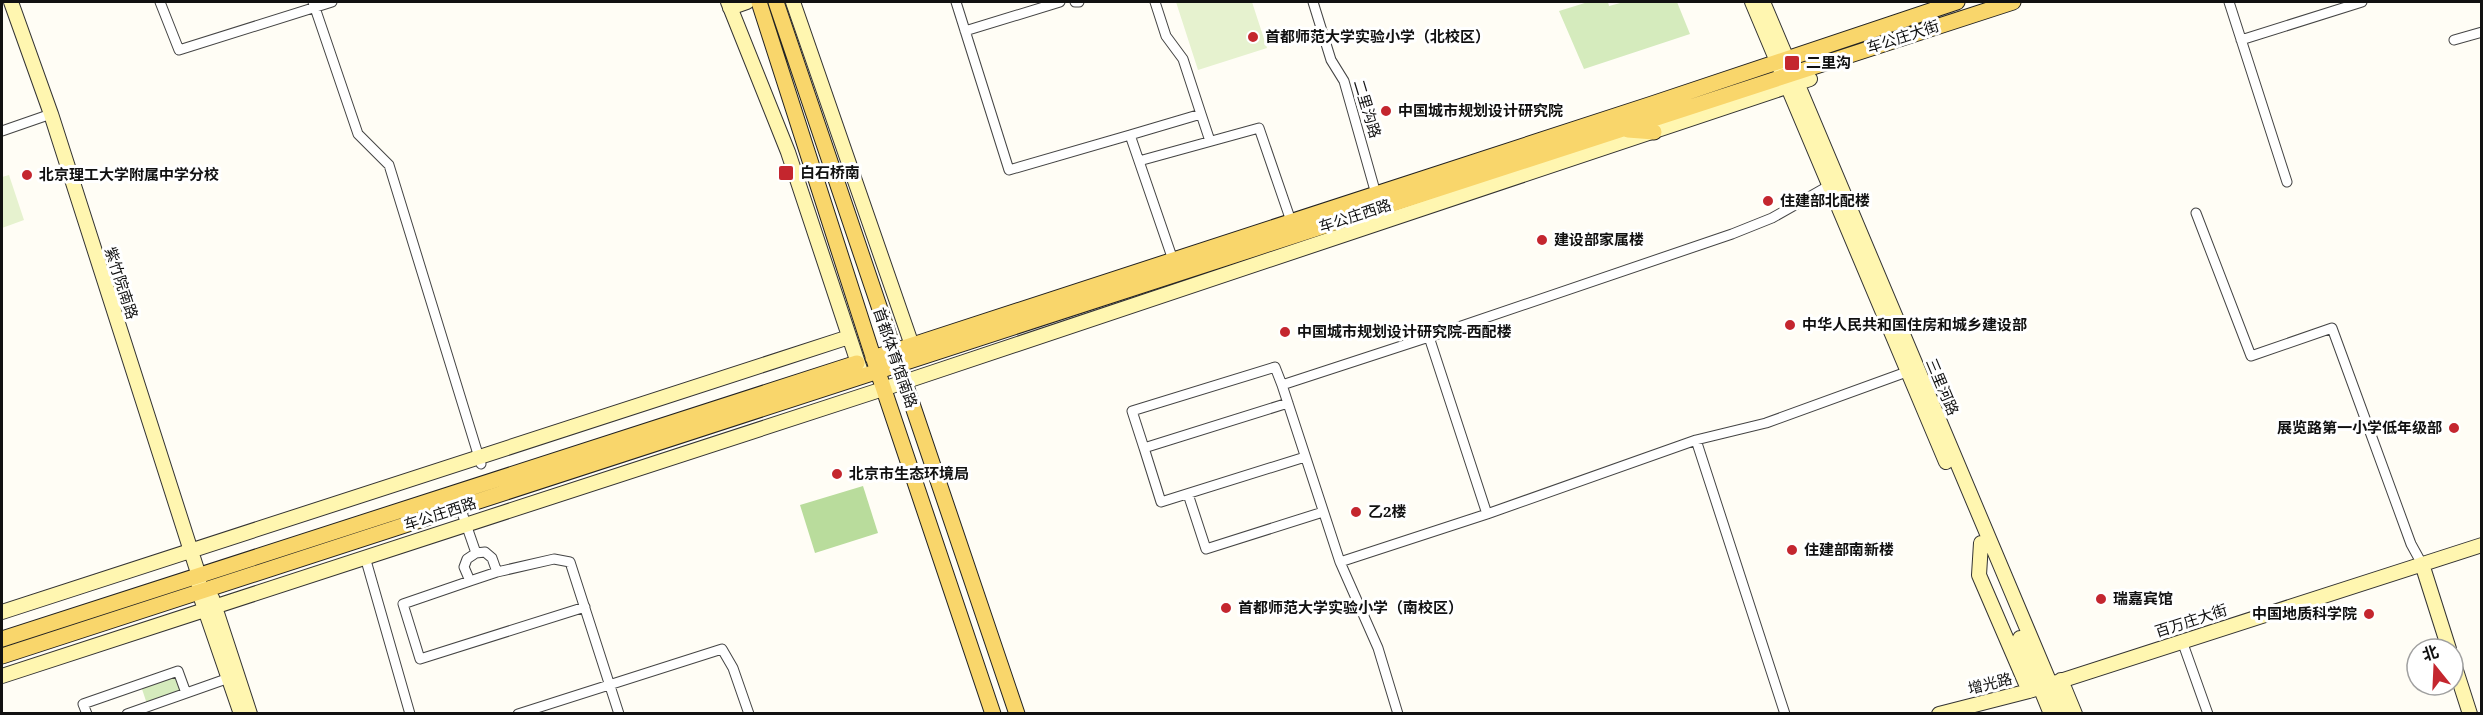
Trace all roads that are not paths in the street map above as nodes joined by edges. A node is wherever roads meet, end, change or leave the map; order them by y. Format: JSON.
{"nodes":[{"id":1,"x":10,"y":2,"type":"edge"},
{"id":2,"x":160,"y":2,"type":"edge"},
{"id":3,"x":332,"y":2,"type":"edge"},
{"id":4,"x":747,"y":2,"type":"edge"},
{"id":5,"x":759,"y":2,"type":"edge"},
{"id":6,"x":776,"y":2,"type":"edge"},
{"id":7,"x":793,"y":2,"type":"edge"},
{"id":8,"x":956,"y":2,"type":"edge"},
{"id":9,"x":1060,"y":2,"type":"edge"},
{"id":10,"x":1155,"y":2,"type":"edge"},
{"id":11,"x":1313,"y":2,"type":"edge"},
{"id":12,"x":1752,"y":2,"type":"edge"},
{"id":13,"x":1763,"y":2,"type":"edge"},
{"id":14,"x":1956,"y":2,"type":"edge"},
{"id":15,"x":2013,"y":2,"type":"edge"},
{"id":16,"x":2229,"y":2,"type":"edge"},
{"id":17,"x":2362,"y":2,"type":"edge"},
{"id":18,"x":314,"y":4,"type":"edge"},
{"id":19,"x":729,"y":5,"type":"edge"},
{"id":20,"x":965,"y":31,"type":"junction"},
{"id":21,"x":2481,"y":32,"type":"edge"},
{"id":22,"x":2241,"y":40,"type":"junction"},
{"id":23,"x":2454,"y":40,"type":"dead end"},
{"id":24,"x":1792,"y":74,"type":"junction"},
{"id":25,"x":51,"y":114,"type":"junction"},
{"id":26,"x":1201,"y":114,"type":"junction"},
{"id":27,"x":1622,"y":129,"type":"junction"},
{"id":28,"x":2,"y":131,"type":"edge"},
{"id":29,"x":1654,"y":132,"type":"junction"},
{"id":30,"x":1130,"y":135,"type":"junction"},
{"id":31,"x":1210,"y":141,"type":"junction"},
{"id":32,"x":1139,"y":161,"type":"junction"},
{"id":33,"x":2287,"y":182,"type":"dead end"},
{"id":34,"x":1834,"y":183,"type":"junction"},
{"id":35,"x":1376,"y":194,"type":"junction"},
{"id":36,"x":2196,"y":213,"type":"dead end"},
{"id":37,"x":1291,"y":221,"type":"junction"},
{"id":38,"x":1173,"y":260,"type":"junction"},
{"id":39,"x":849,"y":337,"type":"junction"},
{"id":40,"x":1429,"y":337,"type":"junction"},
{"id":41,"x":915,"y":352,"type":"junction"},
{"id":42,"x":896,"y":358,"type":"junction"},
{"id":43,"x":875,"y":365,"type":"junction"},
{"id":44,"x":860,"y":370,"type":"junction"},
{"id":45,"x":1907,"y":372,"type":"junction"},
{"id":46,"x":904,"y":382,"type":"junction"},
{"id":47,"x":1282,"y":385,"type":"junction"},
{"id":48,"x":883,"y":389,"type":"junction"},
{"id":49,"x":1288,"y":403,"type":"junction"},
{"id":50,"x":1696,"y":440,"type":"junction"},
{"id":51,"x":1144,"y":448,"type":"junction"},
{"id":52,"x":1305,"y":457,"type":"junction"},
{"id":53,"x":480,"y":461,"type":"junction"},
{"id":54,"x":1188,"y":494,"type":"junction"},
{"id":55,"x":458,"y":500,"type":"junction"},
{"id":56,"x":1323,"y":512,"type":"junction"},
{"id":57,"x":1487,"y":514,"type":"junction"},
{"id":58,"x":466,"y":525,"type":"junction"},
{"id":59,"x":2481,"y":545,"type":"edge"},
{"id":60,"x":191,"y":551,"type":"junction"},
{"id":61,"x":476,"y":553,"type":"junction"},
{"id":62,"x":365,"y":557,"type":"junction"},
{"id":63,"x":1340,"y":562,"type":"junction"},
{"id":64,"x":2422,"y":564,"type":"junction"},
{"id":65,"x":497,"y":572,"type":"junction"},
{"id":66,"x":199,"y":576,"type":"junction"},
{"id":67,"x":470,"y":581,"type":"junction"},
{"id":68,"x":204,"y":590,"type":"junction"},
{"id":69,"x":585,"y":607,"type":"junction"},
{"id":70,"x":210,"y":608,"type":"junction"},
{"id":71,"x":2,"y":612,"type":"edge"},
{"id":72,"x":2445,"y":637,"type":"edge"},
{"id":73,"x":2,"y":639,"type":"edge"},
{"id":74,"x":2182,"y":641,"type":"junction"},
{"id":75,"x":2,"y":656,"type":"edge"},
{"id":76,"x":2,"y":676,"type":"edge"},
{"id":77,"x":229,"y":678,"type":"junction"},
{"id":78,"x":610,"y":682,"type":"junction"},
{"id":79,"x":2045,"y":685,"type":"junction"},
{"id":80,"x":186,"y":693,"type":"junction"},
{"id":81,"x":2465,"y":697,"type":"edge"},
{"id":82,"x":87,"y":714,"type":"edge"},
{"id":83,"x":127,"y":714,"type":"edge"},
{"id":84,"x":241,"y":714,"type":"edge"},
{"id":85,"x":250,"y":714,"type":"edge"},
{"id":86,"x":410,"y":714,"type":"edge"},
{"id":87,"x":518,"y":714,"type":"edge"},
{"id":88,"x":619,"y":714,"type":"edge"},
{"id":89,"x":749,"y":714,"type":"edge"},
{"id":90,"x":993,"y":714,"type":"edge"},
{"id":91,"x":1017,"y":714,"type":"edge"},
{"id":92,"x":1398,"y":714,"type":"edge"},
{"id":93,"x":1785,"y":714,"type":"edge"},
{"id":94,"x":1939,"y":714,"type":"edge"},
{"id":95,"x":2051,"y":714,"type":"edge"},
{"id":96,"x":2063,"y":714,"type":"edge"},
{"id":97,"x":2075,"y":714,"type":"edge"},
{"id":98,"x":2208,"y":714,"type":"edge"},
{"id":99,"x":2470,"y":714,"type":"edge"}],
"edges":[{"from":1,"to":25,"type":"street","name":"紫竹院南路"},
{"from":2,"to":18,"type":"street"},
{"from":3,"to":18,"type":"street"},
{"from":4,"to":19,"type":"street"},
{"from":5,"to":43,"type":"main road","name":"首都体育馆南路"},
{"from":6,"to":42,"type":"main road","name":"首都体育馆南路"},
{"from":7,"to":41,"type":"street","name":"首都体育馆南路"},
{"from":8,"to":20,"type":"street"},
{"from":9,"to":20,"type":"street"},
{"from":10,"to":26,"type":"street"},
{"from":11,"to":35,"type":"street","name":"二里沟路"},
{"from":12,"to":24,"type":"street","name":"三里河路"},
{"from":13,"to":24,"type":"street","name":"三里河路"},
{"from":14,"to":24,"type":"main road","name":"车公庄大街"},
{"from":15,"to":24,"type":"main road","name":"车公庄大街"},
{"from":16,"to":22,"type":"street"},
{"from":17,"to":22,"type":"street"},
{"from":18,"to":53,"type":"street"},
{"from":19,"to":39,"type":"street"},
{"from":20,"to":30,"type":"street"},
{"from":21,"to":23,"type":"street"},
{"from":22,"to":33,"type":"street"},
{"from":24,"to":27,"type":"main road","name":"车公庄西路"},
{"from":24,"to":29,"type":"street"},
{"from":24,"to":34,"type":"street","name":"三里河路"},
{"from":24,"to":35,"type":"main road","name":"车公庄西路"},
{"from":25,"to":28,"type":"street"},
{"from":25,"to":60,"type":"street","name":"紫竹院南路"},
{"from":26,"to":30,"type":"street"},
{"from":26,"to":31,"type":"street"},
{"from":27,"to":29,"type":"main road"},
{"from":27,"to":41,"type":"main road","name":"车公庄西路"},
{"from":29,"to":46,"type":"street"},
{"from":30,"to":32,"type":"street"},
{"from":31,"to":32,"type":"street"},
{"from":31,"to":37,"type":"street"},
{"from":32,"to":38,"type":"street"},
{"from":34,"to":40,"type":"street"},
{"from":34,"to":45,"type":"street","name":"三里河路"},
{"from":35,"to":37,"type":"main road","name":"车公庄西路"},
{"from":36,"to":64,"type":"street"},
{"from":37,"to":38,"type":"main road","name":"车公庄西路"},
{"from":38,"to":41,"type":"main road","name":"车公庄西路"},
{"from":39,"to":44,"type":"street"},
{"from":39,"to":53,"type":"street"},
{"from":40,"to":47,"type":"street"},
{"from":40,"to":57,"type":"street"},
{"from":41,"to":42,"type":"main road","name":"车公庄西路"},
{"from":42,"to":43,"type":"main road","name":"车公庄西路"},
{"from":42,"to":46,"type":"main road","name":"首都体育馆南路"},
{"from":43,"to":44,"type":"main road","name":"车公庄西路"},
{"from":43,"to":48,"type":"main road","name":"首都体育馆南路"},
{"from":44,"to":55,"type":"main road","name":"车公庄西路"},
{"from":45,"to":50,"type":"street"},
{"from":45,"to":79,"type":"street","name":"三里河路"},
{"from":45,"to":79,"type":"street","name":"三里河路"},
{"from":46,"to":48,"type":"street"},
{"from":46,"to":91,"type":"main road","name":"首都体育馆南路"},
{"from":47,"to":49,"type":"street"},
{"from":47,"to":51,"type":"street"},
{"from":48,"to":58,"type":"street"},
{"from":48,"to":90,"type":"main road","name":"首都体育馆南路"},
{"from":49,"to":51,"type":"street"},
{"from":49,"to":52,"type":"street"},
{"from":50,"to":57,"type":"street"},
{"from":50,"to":93,"type":"street"},
{"from":51,"to":54,"type":"street"},
{"from":52,"to":54,"type":"street"},
{"from":52,"to":56,"type":"street"},
{"from":53,"to":60,"type":"street"},
{"from":54,"to":56,"type":"street"},
{"from":55,"to":58,"type":"street"},
{"from":55,"to":66,"type":"main road","name":"车公庄西路"},
{"from":55,"to":68,"type":"main road","name":"车公庄西路"},
{"from":56,"to":63,"type":"street"},
{"from":57,"to":63,"type":"street"},
{"from":58,"to":61,"type":"street"},
{"from":58,"to":62,"type":"street"},
{"from":59,"to":64,"type":"street","name":"百万庄大街"},
{"from":60,"to":66,"type":"street","name":"紫竹院南路"},
{"from":60,"to":71,"type":"street"},
{"from":61,"to":65,"type":"street"},
{"from":61,"to":67,"type":"street"},
{"from":62,"to":70,"type":"street"},
{"from":62,"to":86,"type":"street"},
{"from":63,"to":92,"type":"street"},
{"from":64,"to":72,"type":"street"},
{"from":64,"to":74,"type":"street","name":"百万庄大街"},
{"from":65,"to":67,"type":"street"},
{"from":65,"to":69,"type":"street"},
{"from":66,"to":68,"type":"street","name":"紫竹院南路"},
{"from":66,"to":73,"type":"main road","name":"车公庄西路"},
{"from":67,"to":69,"type":"street"},
{"from":68,"to":70,"type":"street","name":"紫竹院南路"},
{"from":68,"to":75,"type":"main road","name":"车公庄西路"},
{"from":69,"to":78,"type":"street"},
{"from":70,"to":76,"type":"street"},
{"from":70,"to":77,"type":"street","name":"紫竹院南路"},
{"from":70,"to":85,"type":"street","name":"紫竹院南路"},
{"from":74,"to":79,"type":"street","name":"百万庄大街"},
{"from":74,"to":98,"type":"street"},
{"from":77,"to":80,"type":"street"},
{"from":77,"to":84,"type":"street","name":"紫竹院南路"},
{"from":78,"to":87,"type":"street"},
{"from":78,"to":88,"type":"street"},
{"from":78,"to":89,"type":"street"},
{"from":79,"to":94,"type":"street","name":"增光路"},
{"from":79,"to":95,"type":"street","name":"三里河路"},
{"from":79,"to":96,"type":"street","name":"三里河路"},
{"from":79,"to":97,"type":"street"},
{"from":80,"to":82,"type":"street"},
{"from":80,"to":83,"type":"street"},
{"from":81,"to":99,"type":"street"}]}
